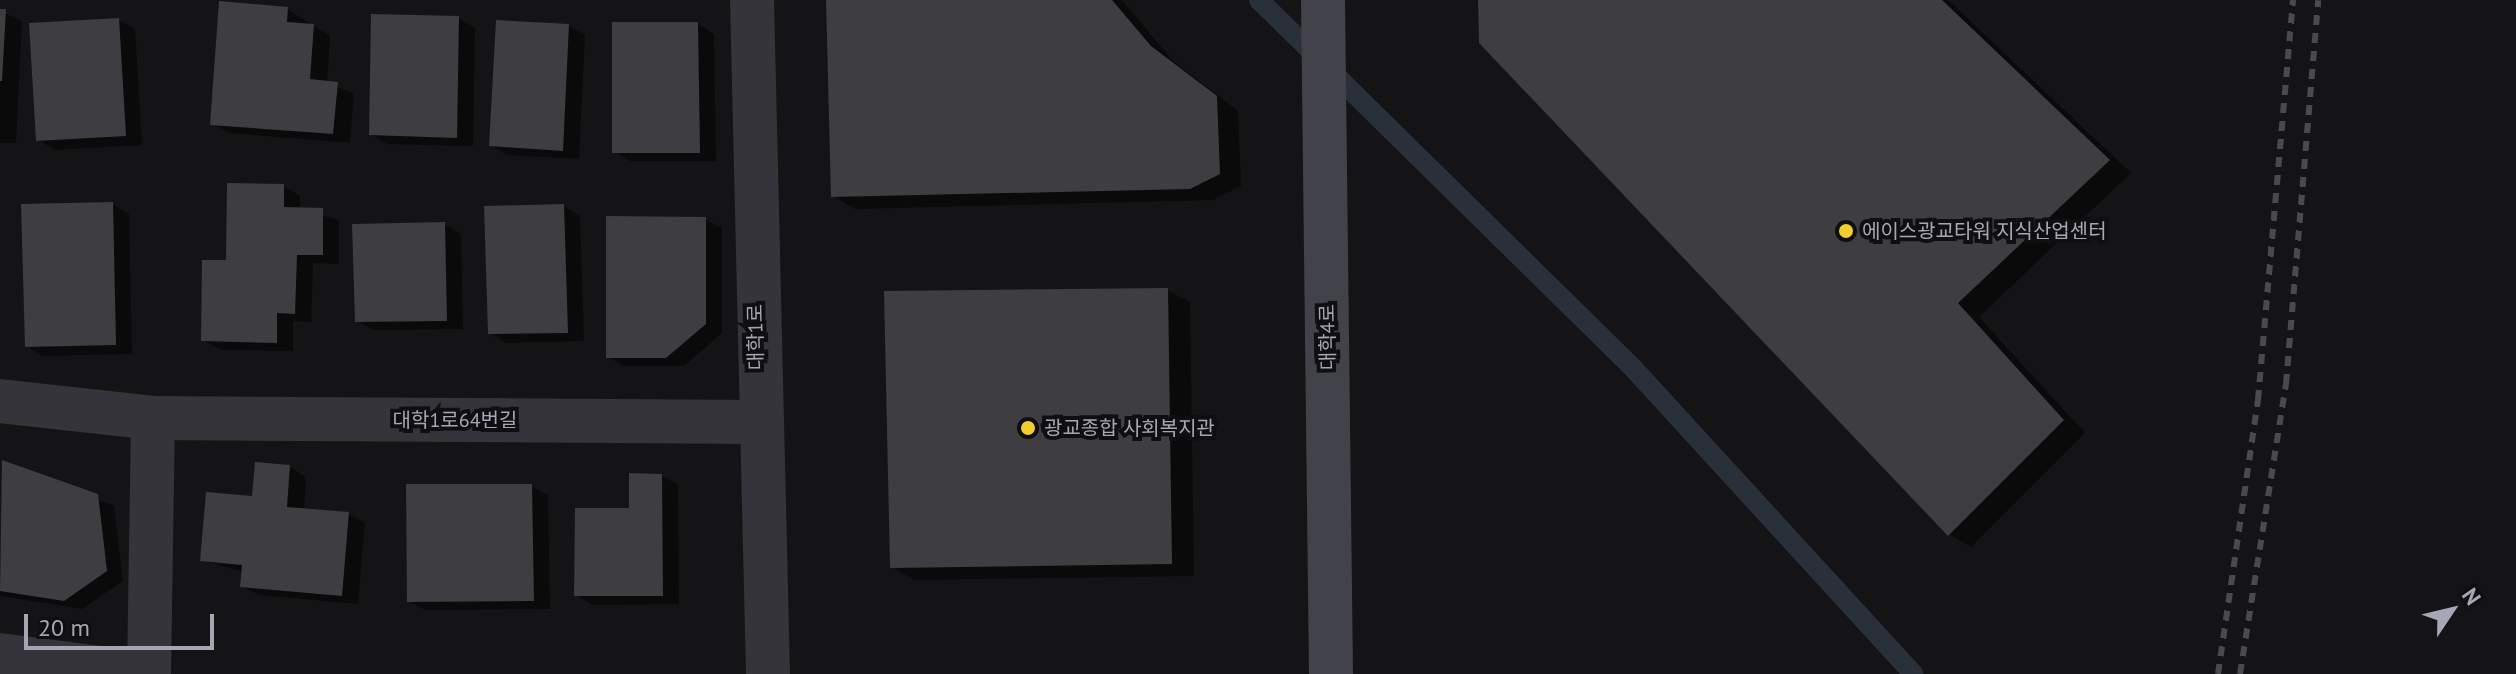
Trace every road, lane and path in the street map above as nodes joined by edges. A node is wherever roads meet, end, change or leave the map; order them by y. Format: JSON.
{"nodes":[{"id":1,"x":752,"y":0,"type":"edge"},
{"id":2,"x":1323,"y":0,"type":"edge"},
{"id":3,"x":0,"y":401,"type":"edge"},
{"id":4,"x":153,"y":418,"type":"junction"},
{"id":5,"x":757,"y":422,"type":"junction"},
{"id":6,"x":0,"y":655,"type":"edge"},
{"id":7,"x":148,"y":674,"type":"edge"},
{"id":8,"x":768,"y":674,"type":"edge"},
{"id":9,"x":1331,"y":674,"type":"edge"}],
"edges":[{"from":1,"to":5,"type":"street","name":"대학1로"},
{"from":2,"to":9,"type":"street","name":"대학4로"},
{"from":3,"to":4,"type":"street","name":"대학1로64번길"},
{"from":4,"to":5,"type":"street","name":"대학1로64번길"},
{"from":4,"to":7,"type":"street"},
{"from":5,"to":8,"type":"street","name":"대학1로"},
{"from":6,"to":7,"type":"street"}]}
